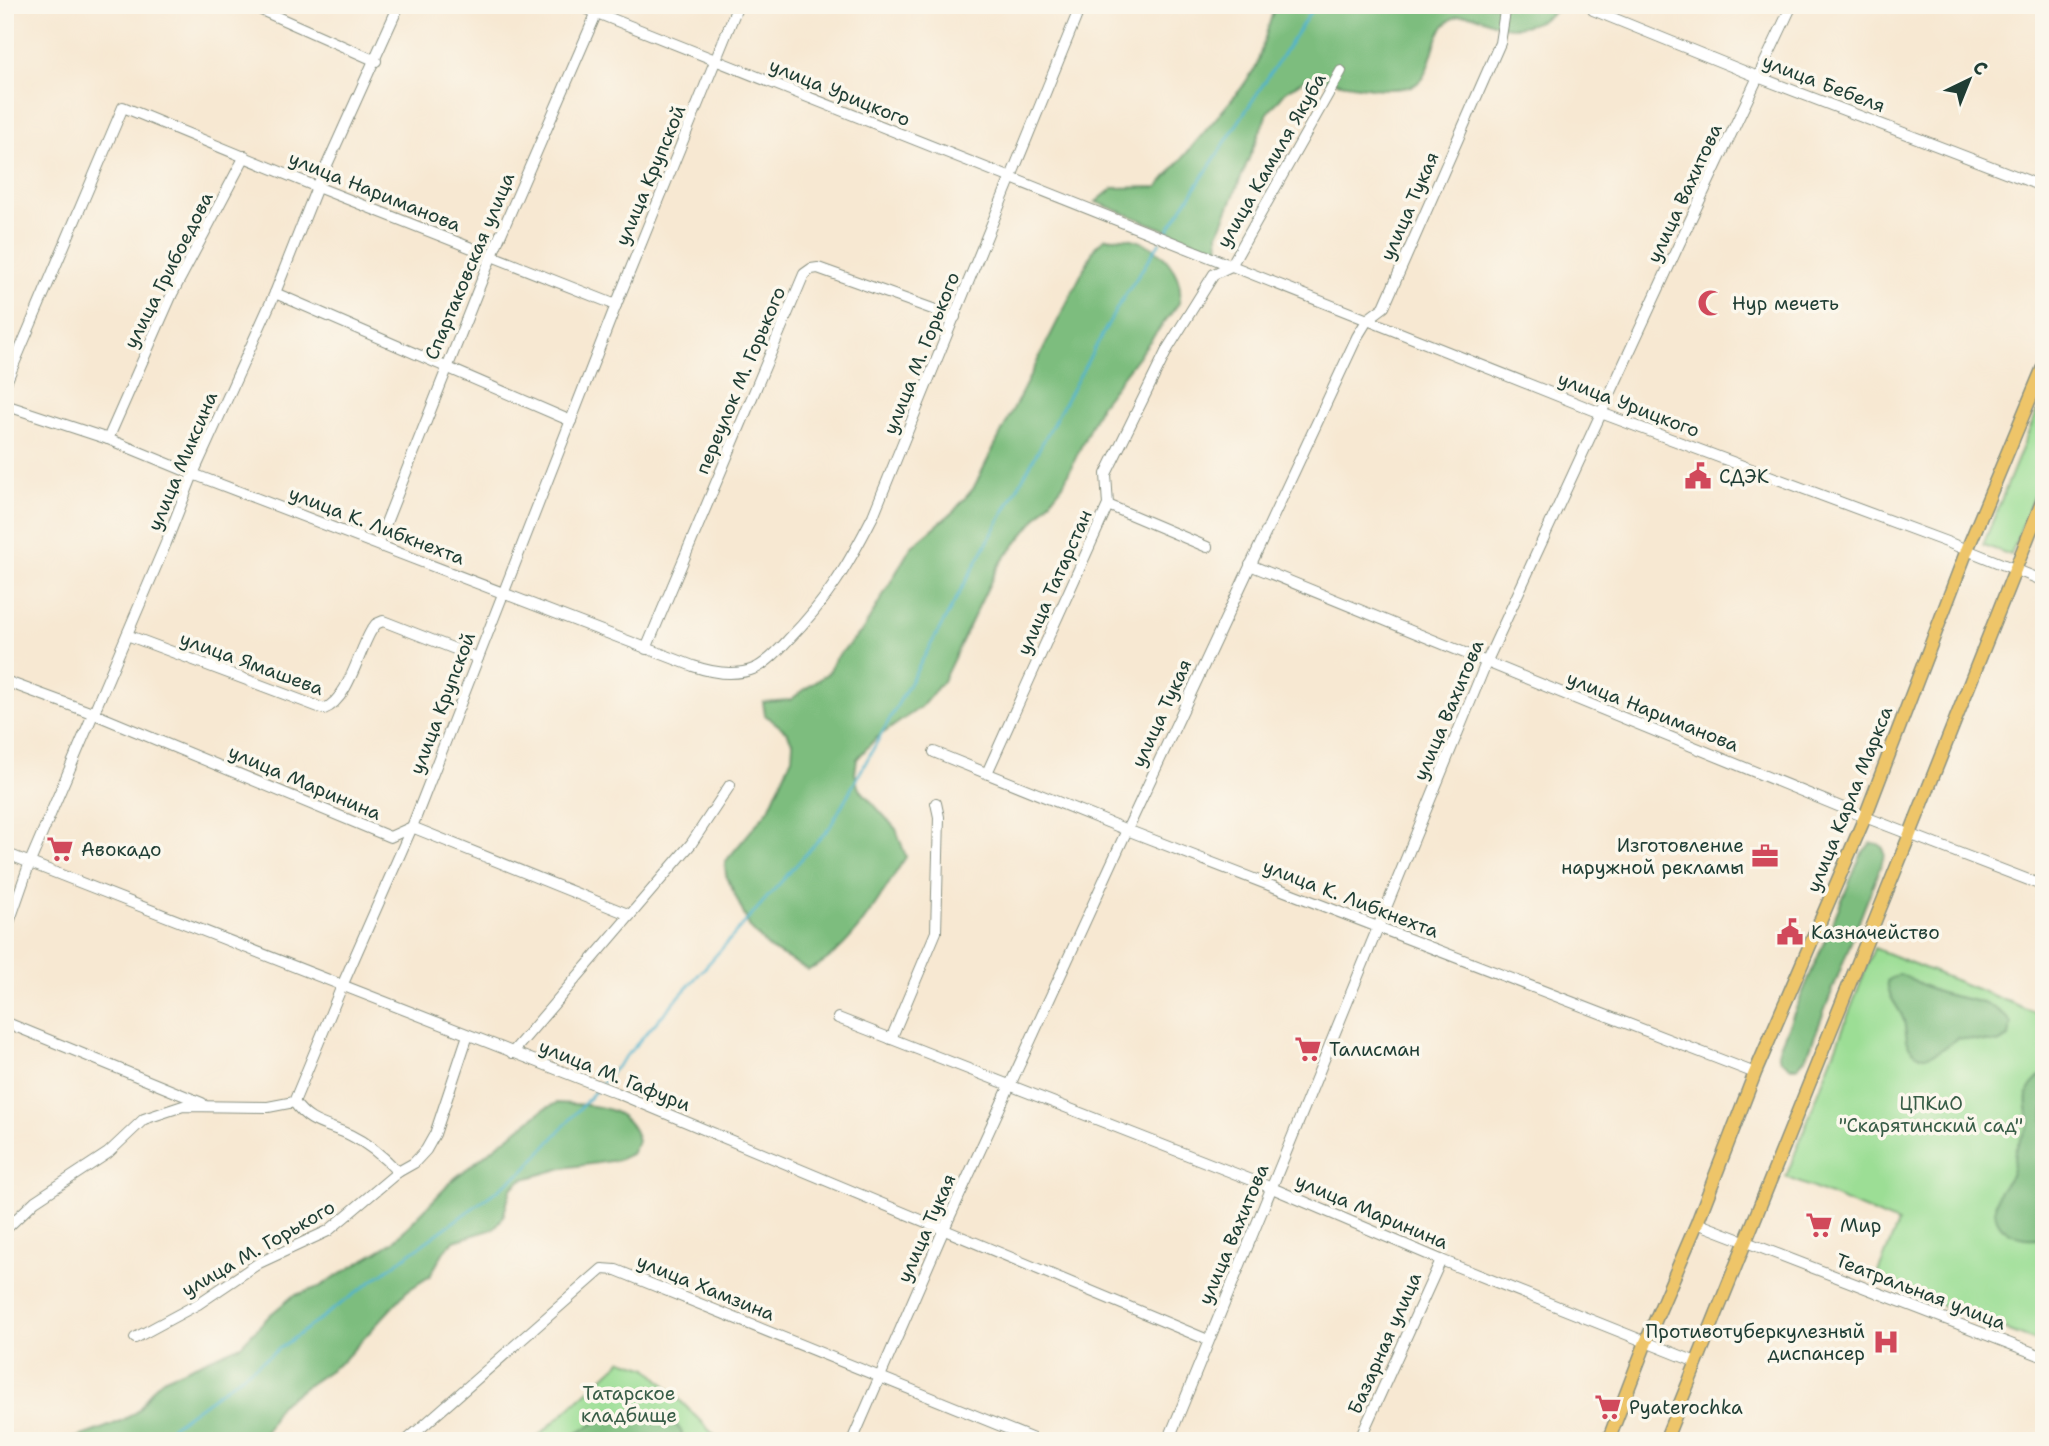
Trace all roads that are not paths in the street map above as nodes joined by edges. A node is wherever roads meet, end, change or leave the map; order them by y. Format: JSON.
{"nodes":[{"id":1,"x":250,"y":5,"type":"edge"},
{"id":2,"x":399,"y":5,"type":"edge"},
{"id":3,"x":577,"y":5,"type":"edge"},
{"id":4,"x":738,"y":5,"type":"edge"},
{"id":5,"x":1082,"y":5,"type":"edge"},
{"id":6,"x":1506,"y":5,"type":"edge"},
{"id":7,"x":1792,"y":5,"type":"edge"},
{"id":8,"x":599,"y":9,"type":"edge"},
{"id":9,"x":1593,"y":10,"type":"dead end"},
{"id":10,"x":376,"y":61,"type":"junction"},
{"id":11,"x":717,"y":61,"type":"junction"},
{"id":12,"x":1341,"y":71,"type":"dead end"},
{"id":13,"x":1758,"y":77,"type":"junction"},
{"id":14,"x":245,"y":156,"type":"junction"},
{"id":15,"x":1010,"y":179,"type":"junction"},
{"id":16,"x":317,"y":187,"type":"junction"},
{"id":17,"x":2044,"y":187,"type":"edge"},
{"id":18,"x":491,"y":257,"type":"junction"},
{"id":19,"x":1231,"y":266,"type":"junction"},
{"id":20,"x":275,"y":293,"type":"junction"},
{"id":21,"x":616,"y":304,"type":"junction"},
{"id":22,"x":955,"y":317,"type":"junction"},
{"id":23,"x":1368,"y":319,"type":"junction"},
{"id":24,"x":2044,"y":365,"type":"edge"},
{"id":25,"x":445,"y":369,"type":"junction"},
{"id":26,"x":5,"y":384,"type":"edge"},
{"id":27,"x":5,"y":405,"type":"edge"},
{"id":28,"x":1601,"y":413,"type":"junction"},
{"id":29,"x":571,"y":421,"type":"junction"},
{"id":30,"x":108,"y":439,"type":"junction"},
{"id":31,"x":193,"y":474,"type":"junction"},
{"id":32,"x":2044,"y":497,"type":"edge"},
{"id":33,"x":1108,"y":505,"type":"junction"},
{"id":34,"x":378,"y":543,"type":"junction"},
{"id":35,"x":1207,"y":547,"type":"dead end"},
{"id":36,"x":1967,"y":550,"type":"junction"},
{"id":37,"x":1251,"y":565,"type":"junction"},
{"id":38,"x":2015,"y":569,"type":"junction"},
{"id":39,"x":2044,"y":580,"type":"edge"},
{"id":40,"x":502,"y":592,"type":"junction"},
{"id":41,"x":127,"y":635,"type":"junction"},
{"id":42,"x":646,"y":649,"type":"junction"},
{"id":43,"x":478,"y":658,"type":"junction"},
{"id":44,"x":1486,"y":663,"type":"junction"},
{"id":45,"x":737,"y":672,"type":"joint"},
{"id":46,"x":5,"y":681,"type":"edge"},
{"id":47,"x":92,"y":713,"type":"junction"},
{"id":48,"x":934,"y":752,"type":"dead end"},
{"id":49,"x":987,"y":773,"type":"junction"},
{"id":50,"x":730,"y":785,"type":"dead end"},
{"id":51,"x":936,"y":803,"type":"dead end"},
{"id":52,"x":1865,"y":817,"type":"junction"},
{"id":53,"x":412,"y":827,"type":"junction"},
{"id":54,"x":1127,"y":830,"type":"junction"},
{"id":55,"x":1910,"y":834,"type":"junction"},
{"id":56,"x":5,"y":853,"type":"edge"},
{"id":57,"x":30,"y":862,"type":"junction"},
{"id":58,"x":2044,"y":886,"type":"edge"},
{"id":59,"x":631,"y":915,"type":"junction"},
{"id":60,"x":1378,"y":927,"type":"junction"},
{"id":61,"x":5,"y":934,"type":"edge"},
{"id":62,"x":342,"y":986,"type":"junction"},
{"id":63,"x":838,"y":1018,"type":"dead end"},
{"id":64,"x":5,"y":1022,"type":"edge"},
{"id":65,"x":468,"y":1035,"type":"junction"},
{"id":66,"x":891,"y":1039,"type":"junction"},
{"id":67,"x":512,"y":1052,"type":"junction"},
{"id":68,"x":1755,"y":1073,"type":"junction"},
{"id":69,"x":1011,"y":1085,"type":"junction"},
{"id":70,"x":294,"y":1102,"type":"junction"},
{"id":71,"x":205,"y":1105,"type":"junction"},
{"id":72,"x":398,"y":1172,"type":"junction"},
{"id":73,"x":1272,"y":1188,"type":"junction"},
{"id":74,"x":1697,"y":1223,"type":"junction"},
{"id":75,"x":944,"y":1229,"type":"junction"},
{"id":76,"x":5,"y":1230,"type":"edge"},
{"id":77,"x":1746,"y":1243,"type":"junction"},
{"id":78,"x":1441,"y":1260,"type":"junction"},
{"id":79,"x":135,"y":1338,"type":"dead end"},
{"id":80,"x":1208,"y":1339,"type":"junction"},
{"id":81,"x":1646,"y":1342,"type":"junction"},
{"id":82,"x":2044,"y":1357,"type":"edge"},
{"id":83,"x":1696,"y":1362,"type":"junction"},
{"id":84,"x":879,"y":1376,"type":"junction"},
{"id":85,"x":406,"y":1441,"type":"edge"},
{"id":86,"x":852,"y":1441,"type":"edge"},
{"id":87,"x":1038,"y":1441,"type":"edge"},
{"id":88,"x":1168,"y":1441,"type":"edge"},
{"id":89,"x":1359,"y":1441,"type":"edge"},
{"id":90,"x":1608,"y":1441,"type":"edge"},
{"id":91,"x":1665,"y":1441,"type":"edge"}],
"edges":[{"from":1,"to":10,"type":"street"},
{"from":2,"to":10,"type":"street","name":"улица Миксина"},
{"from":3,"to":8,"type":"street","name":"улица Урицкого"},
{"from":4,"to":11,"type":"street","name":"улица Крупской"},
{"from":5,"to":15,"type":"street","name":"улица М. Горького"},
{"from":6,"to":23,"type":"street","name":"улица Тукая"},
{"from":7,"to":13,"type":"street","name":"улица Вахитова"},
{"from":8,"to":11,"type":"street","name":"улица Урицкого"},
{"from":8,"to":18,"type":"street","name":"Спартаковская улица"},
{"from":9,"to":13,"type":"street","name":"улица Бебеля"},
{"from":10,"to":16,"type":"street","name":"улица Миксина"},
{"from":11,"to":15,"type":"street","name":"улица Урицкого"},
{"from":11,"to":21,"type":"street","name":"улица Крупской"},
{"from":12,"to":19,"type":"street","name":"улица Камиля Якуба"},
{"from":13,"to":17,"type":"street","name":"улица Бебеля"},
{"from":13,"to":28,"type":"street","name":"улица Вахитова"},
{"from":14,"to":16,"type":"street","name":"улица Нариманова"},
{"from":14,"to":26,"type":"street","name":"улица Нариманова"},
{"from":14,"to":30,"type":"street","name":"улица Грибоедова"},
{"from":15,"to":19,"type":"street","name":"улица Урицкого"},
{"from":15,"to":22,"type":"street","name":"улица М. Горького"},
{"from":16,"to":18,"type":"street","name":"улица Нариманова"},
{"from":16,"to":20,"type":"street","name":"улица Миксина"},
{"from":18,"to":21,"type":"street","name":"улица Нариманова"},
{"from":18,"to":25,"type":"street","name":"Спартаковская улица"},
{"from":19,"to":23,"type":"street","name":"улица Урицкого"},
{"from":19,"to":33,"type":"street","name":"улица Татарстан"},
{"from":20,"to":25,"type":"street"},
{"from":20,"to":31,"type":"street","name":"улица Миксина"},
{"from":21,"to":29,"type":"street","name":"улица Крупской"},
{"from":22,"to":42,"type":"street","name":"переулок М. Горького"},
{"from":22,"to":45,"type":"street","name":"улица М. Горького"},
{"from":23,"to":28,"type":"street","name":"улица Урицкого"},
{"from":23,"to":37,"type":"street","name":"улица Тукая"},
{"from":24,"to":36,"type":"main road","name":"улица Карла Маркса"},
{"from":25,"to":29,"type":"street"},
{"from":25,"to":34,"type":"street","name":"Спартаковская улица"},
{"from":27,"to":30,"type":"street","name":"улица К. Либкнехта"},
{"from":28,"to":36,"type":"street","name":"улица Урицкого"},
{"from":28,"to":44,"type":"street","name":"улица Вахитова"},
{"from":29,"to":40,"type":"street","name":"улица Крупской"},
{"from":30,"to":31,"type":"street","name":"улица К. Либкнехта"},
{"from":31,"to":34,"type":"street","name":"улица К. Либкнехта"},
{"from":31,"to":41,"type":"street","name":"улица Миксина"},
{"from":32,"to":38,"type":"main road"},
{"from":33,"to":35,"type":"street"},
{"from":33,"to":49,"type":"street","name":"улица Татарстан"},
{"from":34,"to":40,"type":"street","name":"улица К. Либкнехта"},
{"from":36,"to":38,"type":"street","name":"улица Урицкого"},
{"from":36,"to":52,"type":"main road","name":"улица Карла Маркса"},
{"from":37,"to":44,"type":"street","name":"улица Нариманова"},
{"from":37,"to":54,"type":"street","name":"улица Тукая"},
{"from":38,"to":39,"type":"street","name":"улица Урицкого"},
{"from":38,"to":55,"type":"main road"},
{"from":40,"to":42,"type":"street","name":"улица К. Либкнехта"},
{"from":40,"to":43,"type":"street","name":"улица Крупской"},
{"from":41,"to":43,"type":"street","name":"улица Ямашева"},
{"from":41,"to":47,"type":"street","name":"улица Миксина"},
{"from":42,"to":45,"type":"street","name":"улица К. Либкнехта"},
{"from":43,"to":53,"type":"street","name":"улица Крупской"},
{"from":44,"to":52,"type":"street","name":"улица Нариманова"},
{"from":44,"to":60,"type":"street","name":"улица Вахитова"},
{"from":46,"to":47,"type":"street","name":"улица Маринина"},
{"from":47,"to":53,"type":"street","name":"улица Маринина"},
{"from":47,"to":57,"type":"street","name":"улица Миксина"},
{"from":48,"to":49,"type":"street","name":"улица К. Либкнехта"},
{"from":49,"to":54,"type":"street","name":"улица К. Либкнехта"},
{"from":50,"to":59,"type":"street"},
{"from":51,"to":66,"type":"street"},
{"from":52,"to":55,"type":"street","name":"улица Нариманова"},
{"from":52,"to":68,"type":"main road","name":"улица Карла Маркса"},
{"from":53,"to":59,"type":"street"},
{"from":53,"to":62,"type":"street","name":"улица Крупской"},
{"from":54,"to":60,"type":"street","name":"улица К. Либкнехта"},
{"from":54,"to":69,"type":"street","name":"улица Тукая"},
{"from":55,"to":58,"type":"street","name":"улица Нариманова"},
{"from":55,"to":77,"type":"main road"},
{"from":56,"to":57,"type":"street","name":"улица М. Гафури"},
{"from":57,"to":61,"type":"street","name":"улица Миксина"},
{"from":57,"to":62,"type":"street","name":"улица М. Гафури"},
{"from":59,"to":67,"type":"street"},
{"from":60,"to":68,"type":"street","name":"улица К. Либкнехта"},
{"from":60,"to":73,"type":"street","name":"улица Вахитова"},
{"from":62,"to":65,"type":"street","name":"улица М. Гафури"},
{"from":62,"to":70,"type":"street","name":"улица Крупской"},
{"from":63,"to":66,"type":"street","name":"улица Маринина"},
{"from":64,"to":71,"type":"street"},
{"from":65,"to":67,"type":"street","name":"улица М. Гафури"},
{"from":65,"to":72,"type":"street","name":"улица М. Горького"},
{"from":66,"to":69,"type":"street","name":"улица Маринина"},
{"from":67,"to":75,"type":"street","name":"улица М. Гафури"},
{"from":68,"to":74,"type":"main road","name":"улица Карла Маркса"},
{"from":69,"to":73,"type":"street","name":"улица Маринина"},
{"from":69,"to":75,"type":"street","name":"улица Тукая"},
{"from":70,"to":71,"type":"street"},
{"from":70,"to":72,"type":"street"},
{"from":71,"to":76,"type":"street"},
{"from":72,"to":79,"type":"street","name":"улица М. Горького"},
{"from":73,"to":78,"type":"street","name":"улица Маринина"},
{"from":73,"to":80,"type":"street","name":"улица Вахитова"},
{"from":74,"to":77,"type":"street","name":"Театральная улица"},
{"from":74,"to":81,"type":"main road","name":"улица Карла Маркса"},
{"from":75,"to":80,"type":"street","name":"улица М. Гафури"},
{"from":75,"to":84,"type":"street","name":"улица Тукая"},
{"from":77,"to":82,"type":"street","name":"Театральная улица"},
{"from":77,"to":83,"type":"main road"},
{"from":78,"to":81,"type":"street","name":"улица Маринина"},
{"from":78,"to":89,"type":"street","name":"Базарная улица"},
{"from":80,"to":88,"type":"street","name":"улица Вахитова"},
{"from":81,"to":83,"type":"street","name":"улица Маринина"},
{"from":81,"to":90,"type":"main road","name":"улица Карла Маркса"},
{"from":83,"to":91,"type":"main road"},
{"from":84,"to":85,"type":"street","name":"улица Хамзина"},
{"from":84,"to":86,"type":"street","name":"улица Тукая"},
{"from":84,"to":87,"type":"street","name":"улица Хамзина"}]}
